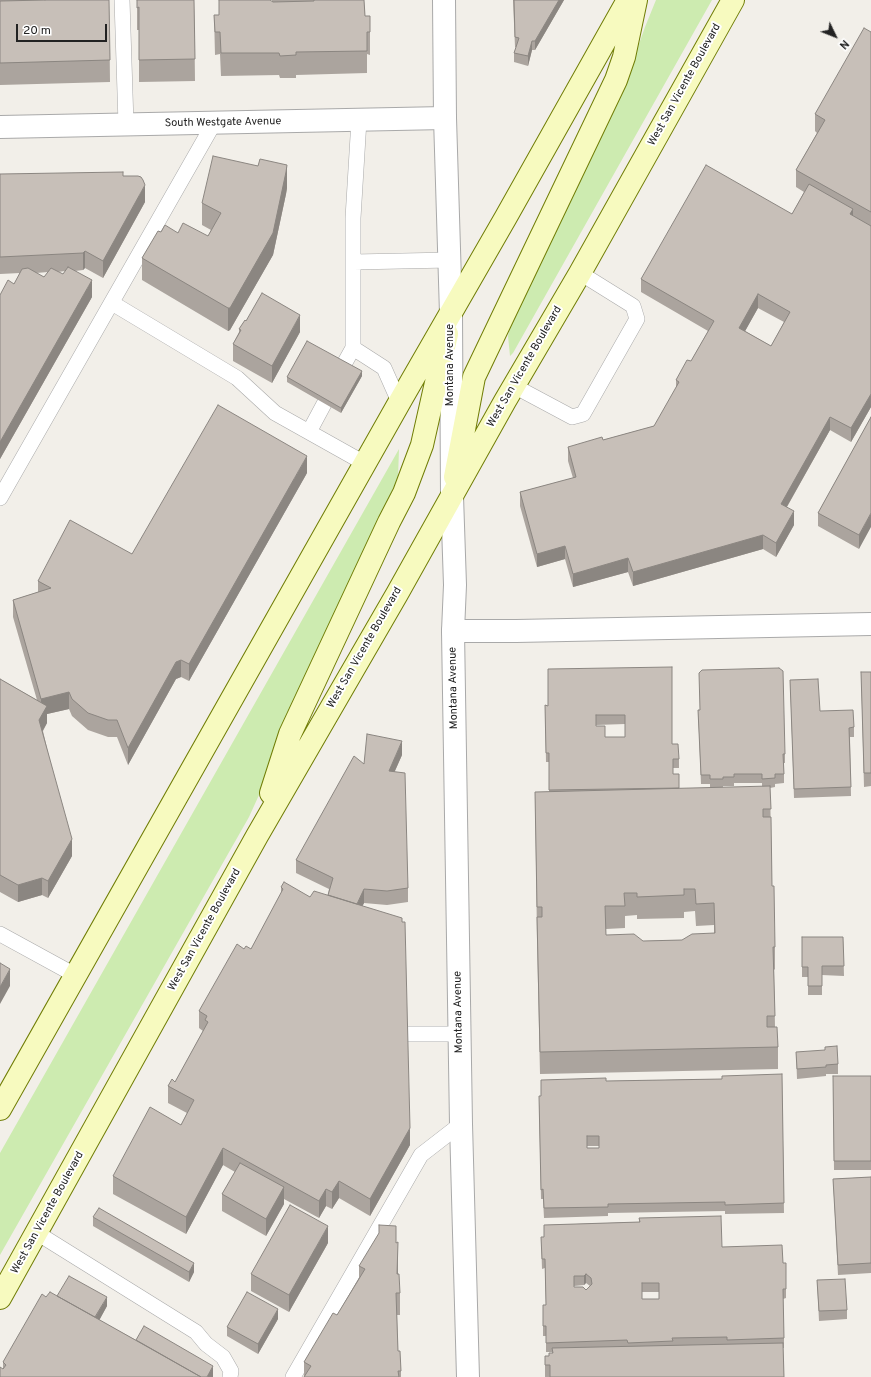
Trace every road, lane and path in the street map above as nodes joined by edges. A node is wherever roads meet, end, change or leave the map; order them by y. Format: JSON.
{"nodes":[{"id":1,"x":122,"y":0,"type":"edge"},
{"id":2,"x":444,"y":0,"type":"edge"},
{"id":3,"x":628,"y":0,"type":"edge"},
{"id":4,"x":636,"y":0,"type":"edge"},
{"id":5,"x":733,"y":0,"type":"edge"},
{"id":6,"x":445,"y":118,"type":"junction"},
{"id":7,"x":359,"y":120,"type":"junction"},
{"id":8,"x":214,"y":123,"type":"junction"},
{"id":9,"x":126,"y":124,"type":"junction"},
{"id":10,"x":0,"y":128,"type":"edge"},
{"id":11,"x":450,"y":260,"type":"junction"},
{"id":12,"x":354,"y":262,"type":"junction"},
{"id":13,"x":580,"y":273,"type":"junction"},
{"id":14,"x":112,"y":303,"type":"junction"},
{"id":15,"x":451,"y":314,"type":"junction"},
{"id":16,"x":353,"y":348,"type":"junction"},
{"id":17,"x":343,"y":366,"type":"edge"},
{"id":18,"x":514,"y":386,"type":"junction"},
{"id":19,"x":324,"y":404,"type":"edge"},
{"id":20,"x":400,"y":404,"type":"junction"},
{"id":21,"x":309,"y":432,"type":"junction"},
{"id":22,"x":366,"y":464,"type":"junction"},
{"id":23,"x":452,"y":496,"type":"junction"},
{"id":24,"x":0,"y":498,"type":"edge"},
{"id":25,"x":871,"y":624,"type":"edge"},
{"id":26,"x":453,"y":631,"type":"junction"},
{"id":27,"x":257,"y":836,"type":"junction"},
{"id":28,"x":0,"y":934,"type":"edge"},
{"id":29,"x":75,"y":975,"type":"junction"},
{"id":30,"x":408,"y":1034,"type":"edge"},
{"id":31,"x":459,"y":1034,"type":"junction"},
{"id":32,"x":0,"y":1109,"type":"edge"},
{"id":33,"x":461,"y":1124,"type":"junction"},
{"id":34,"x":37,"y":1233,"type":"junction"},
{"id":35,"x":0,"y":1298,"type":"edge"},
{"id":36,"x":230,"y":1377,"type":"edge"},
{"id":37,"x":293,"y":1377,"type":"edge"},
{"id":38,"x":468,"y":1377,"type":"edge"}],
"edges":[{"from":1,"to":9,"type":"lane"},
{"from":2,"to":6,"type":"street","name":"Montana Avenue"},
{"from":3,"to":15,"type":"main road"},
{"from":4,"to":23,"type":"main road"},
{"from":5,"to":13,"type":"main road","name":"West San Vicente Boulevard"},
{"from":6,"to":7,"type":"street","name":"South Westgate Avenue"},
{"from":6,"to":11,"type":"street","name":"Montana Avenue"},
{"from":7,"to":8,"type":"street","name":"South Westgate Avenue"},
{"from":7,"to":12,"type":"lane"},
{"from":8,"to":9,"type":"street","name":"South Westgate Avenue"},
{"from":8,"to":14,"type":"lane"},
{"from":9,"to":10,"type":"street","name":"South Westgate Avenue"},
{"from":11,"to":12,"type":"lane"},
{"from":11,"to":15,"type":"street","name":"Montana Avenue"},
{"from":12,"to":16,"type":"lane"},
{"from":13,"to":18,"type":"main road","name":"West San Vicente Boulevard"},
{"from":13,"to":18,"type":"lane"},
{"from":14,"to":21,"type":"lane"},
{"from":14,"to":24,"type":"lane"},
{"from":15,"to":20,"type":"main road"},
{"from":15,"to":23,"type":"street","name":"Montana Avenue"},
{"from":15,"to":27,"type":"main road"},
{"from":16,"to":17,"type":"lane"},
{"from":16,"to":20,"type":"lane"},
{"from":18,"to":23,"type":"main road","name":"West San Vicente Boulevard"},
{"from":19,"to":21,"type":"lane"},
{"from":20,"to":22,"type":"main road"},
{"from":21,"to":22,"type":"lane"},
{"from":22,"to":29,"type":"main road"},
{"from":23,"to":26,"type":"street","name":"Montana Avenue"},
{"from":23,"to":27,"type":"main road","name":"West San Vicente Boulevard"},
{"from":25,"to":26,"type":"street"},
{"from":26,"to":31,"type":"street","name":"Montana Avenue"},
{"from":27,"to":34,"type":"main road","name":"West San Vicente Boulevard"},
{"from":28,"to":29,"type":"lane"},
{"from":29,"to":32,"type":"main road"},
{"from":30,"to":31,"type":"lane"},
{"from":31,"to":33,"type":"street","name":"Montana Avenue"},
{"from":33,"to":37,"type":"lane"},
{"from":33,"to":38,"type":"street","name":"Montana Avenue"},
{"from":34,"to":35,"type":"main road","name":"West San Vicente Boulevard"},
{"from":34,"to":36,"type":"lane"}]}
